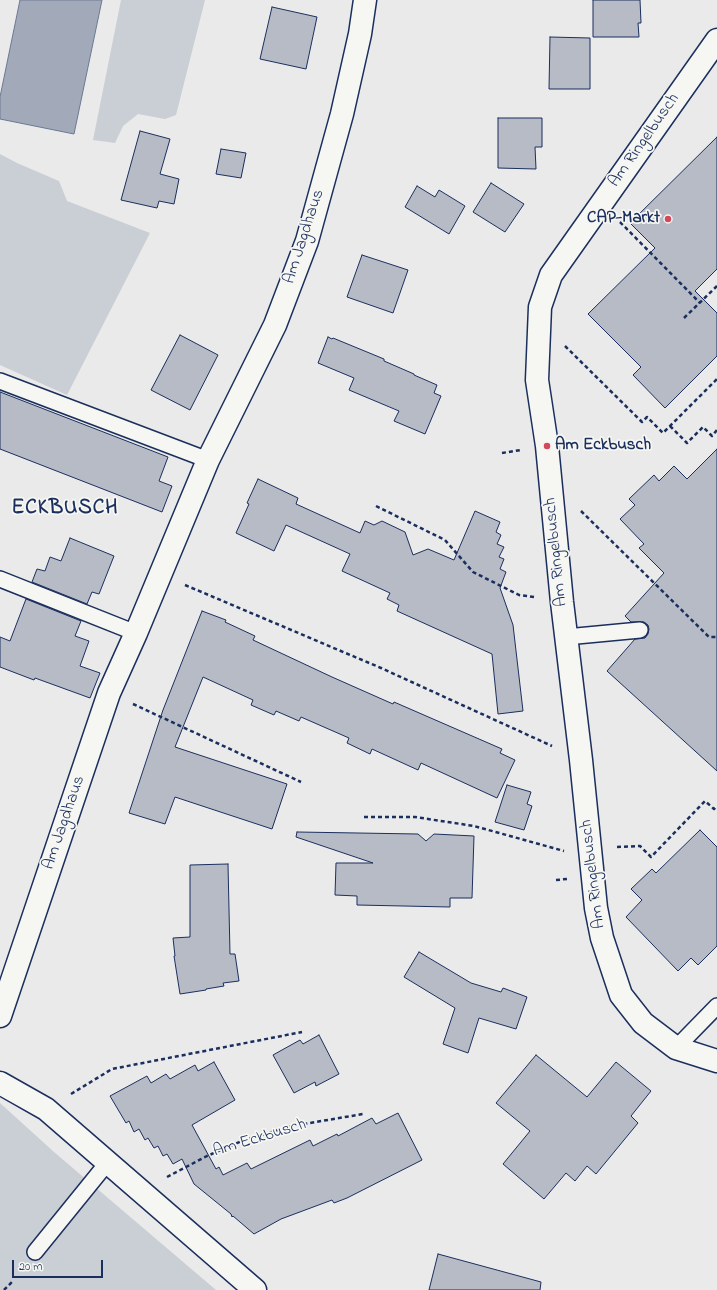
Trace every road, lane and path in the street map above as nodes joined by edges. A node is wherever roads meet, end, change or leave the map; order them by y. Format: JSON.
{"nodes":[{"id":1,"x":365,"y":0,"type":"edge"},
{"id":2,"x":717,"y":40,"type":"edge"},
{"id":3,"x":601,"y":203,"type":"junction"},
{"id":4,"x":717,"y":286,"type":"edge"},
{"id":5,"x":700,"y":303,"type":"junction"},
{"id":6,"x":684,"y":318,"type":"dead end"},
{"id":7,"x":539,"y":320,"type":"junction"},
{"id":8,"x":717,"y":379,"type":"edge"},
{"id":9,"x":0,"y":381,"type":"edge"},
{"id":10,"x":670,"y":426,"type":"junction"},
{"id":11,"x":717,"y":430,"type":"edge"},
{"id":12,"x":208,"y":460,"type":"junction"},
{"id":13,"x":550,"y":480,"type":"junction"},
{"id":14,"x":376,"y":506,"type":"dead end"},
{"id":15,"x":160,"y":574,"type":"junction"},
{"id":16,"x":0,"y":579,"type":"edge"},
{"id":17,"x":562,"y":602,"type":"junction"},
{"id":18,"x":640,"y":630,"type":"dead end"},
{"id":19,"x":136,"y":633,"type":"junction"},
{"id":20,"x":566,"y":637,"type":"junction"},
{"id":21,"x":717,"y":637,"type":"edge"},
{"id":22,"x":109,"y":694,"type":"junction"},
{"id":23,"x":581,"y":760,"type":"junction"},
{"id":24,"x":301,"y":782,"type":"dead end"},
{"id":25,"x":717,"y":806,"type":"edge"},
{"id":26,"x":364,"y":817,"type":"dead end"},
{"id":27,"x":591,"y":853,"type":"junction"},
{"id":28,"x":717,"y":1006,"type":"edge"},
{"id":29,"x":0,"y":1016,"type":"edge"},
{"id":30,"x":302,"y":1032,"type":"dead end"},
{"id":31,"x":676,"y":1048,"type":"junction"},
{"id":32,"x":717,"y":1061,"type":"edge"},
{"id":33,"x":0,"y":1083,"type":"edge"},
{"id":34,"x":46,"y":1109,"type":"junction"},
{"id":35,"x":363,"y":1114,"type":"dead end"},
{"id":36,"x":108,"y":1162,"type":"junction"},
{"id":37,"x":141,"y":1191,"type":"junction"},
{"id":38,"x":35,"y":1252,"type":"dead end"},
{"id":39,"x":13,"y":1280,"type":"dead end"},
{"id":40,"x":4,"y":1290,"type":"edge"},
{"id":41,"x":255,"y":1290,"type":"edge"}],
"edges":[{"from":1,"to":12,"type":"street","name":"Am Jagdhaus"},
{"from":2,"to":3,"type":"street","name":"Am Ringelbusch"},
{"from":3,"to":5,"type":"path"},
{"from":3,"to":7,"type":"street","name":"Am Ringelbusch"},
{"from":4,"to":5,"type":"path"},
{"from":5,"to":6,"type":"path"},
{"from":7,"to":10,"type":"path"},
{"from":7,"to":13,"type":"street","name":"Am Ringelbusch"},
{"from":8,"to":10,"type":"path"},
{"from":9,"to":12,"type":"lane"},
{"from":10,"to":11,"type":"path"},
{"from":12,"to":15,"type":"street","name":"Am Jagdhaus"},
{"from":13,"to":17,"type":"street","name":"Am Ringelbusch"},
{"from":13,"to":21,"type":"path"},
{"from":14,"to":17,"type":"path"},
{"from":15,"to":19,"type":"street","name":"Am Jagdhaus"},
{"from":15,"to":23,"type":"path"},
{"from":16,"to":19,"type":"lane"},
{"from":17,"to":20,"type":"street","name":"Am Ringelbusch"},
{"from":18,"to":20,"type":"lane"},
{"from":19,"to":22,"type":"street","name":"Am Jagdhaus"},
{"from":20,"to":23,"type":"street","name":"Am Ringelbusch"},
{"from":22,"to":24,"type":"path"},
{"from":22,"to":29,"type":"street","name":"Am Jagdhaus"},
{"from":23,"to":27,"type":"street","name":"Am Ringelbusch"},
{"from":25,"to":27,"type":"path"},
{"from":26,"to":27,"type":"path"},
{"from":27,"to":31,"type":"street","name":"Am Ringelbusch"},
{"from":28,"to":31,"type":"lane"},
{"from":30,"to":34,"type":"path"},
{"from":31,"to":32,"type":"street","name":"Am Ringelbusch"},
{"from":33,"to":34,"type":"street"},
{"from":34,"to":36,"type":"street"},
{"from":35,"to":37,"type":"path","name":"Am Eckbusch"},
{"from":36,"to":37,"type":"street"},
{"from":36,"to":38,"type":"lane"},
{"from":37,"to":41,"type":"street"},
{"from":39,"to":40,"type":"path"}]}
